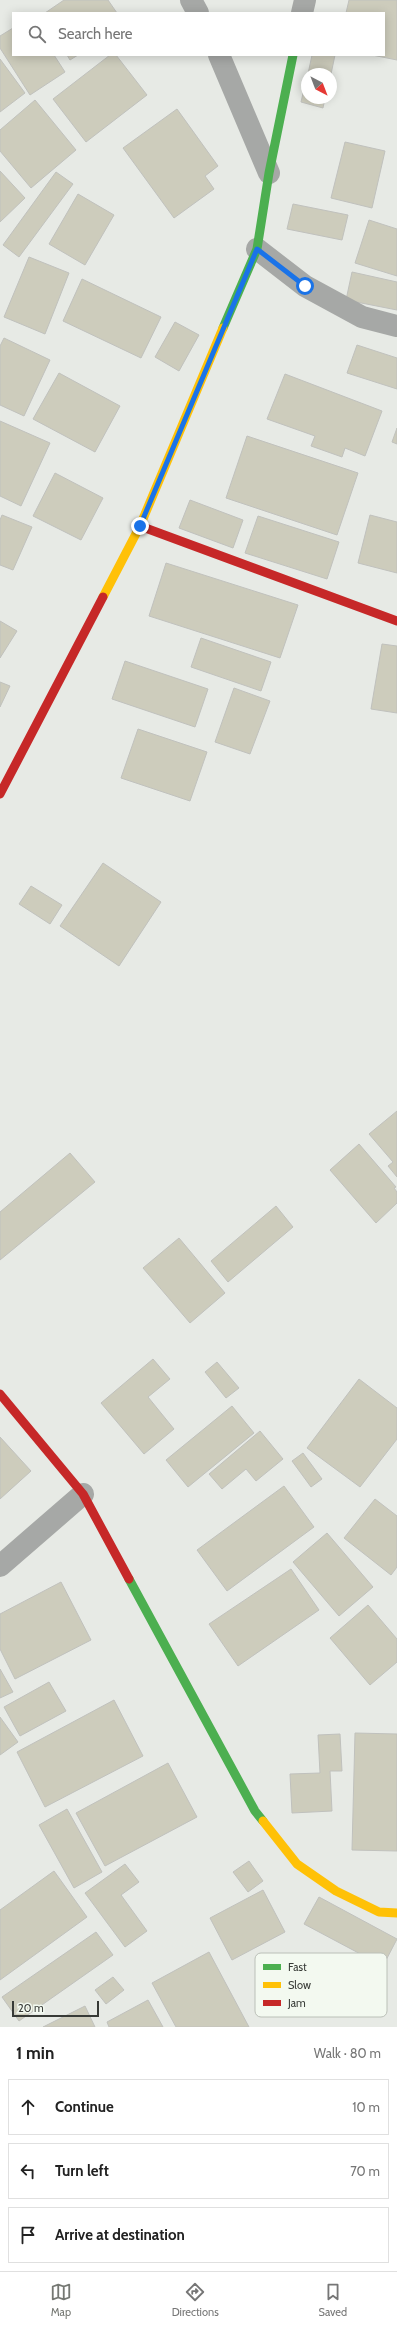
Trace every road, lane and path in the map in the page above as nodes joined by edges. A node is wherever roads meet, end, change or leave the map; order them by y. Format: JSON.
{"nodes":[{"id":1,"x":191,"y":0,"type":"edge"},
{"id":2,"x":305,"y":0,"type":"edge"},
{"id":3,"x":197,"y":12,"type":"edge"},
{"id":4,"x":302,"y":12,"type":"edge"},
{"id":5,"x":218,"y":56,"type":"edge"},
{"id":6,"x":293,"y":56,"type":"edge"},
{"id":7,"x":269,"y":173,"type":"junction"},
{"id":8,"x":257,"y":249,"type":"junction"},
{"id":9,"x":397,"y":326,"type":"edge"},
{"id":10,"x":140,"y":526,"type":"junction"},
{"id":11,"x":397,"y":621,"type":"edge"},
{"id":12,"x":0,"y":794,"type":"edge"},
{"id":13,"x":0,"y":1394,"type":"edge"},
{"id":14,"x":83,"y":1494,"type":"junction"},
{"id":15,"x":0,"y":1566,"type":"edge"},
{"id":16,"x":397,"y":1913,"type":"edge"}],
"edges":[{"from":1,"to":3,"type":"street"},
{"from":2,"to":4,"type":"street"},
{"from":5,"to":7,"type":"street"},
{"from":6,"to":7,"type":"street"},
{"from":7,"to":8,"type":"street"},
{"from":8,"to":9,"type":"street"},
{"from":8,"to":10,"type":"street"},
{"from":10,"to":11,"type":"street"},
{"from":10,"to":12,"type":"street"},
{"from":13,"to":14,"type":"street"},
{"from":14,"to":15,"type":"street"},
{"from":14,"to":16,"type":"street"}]}
